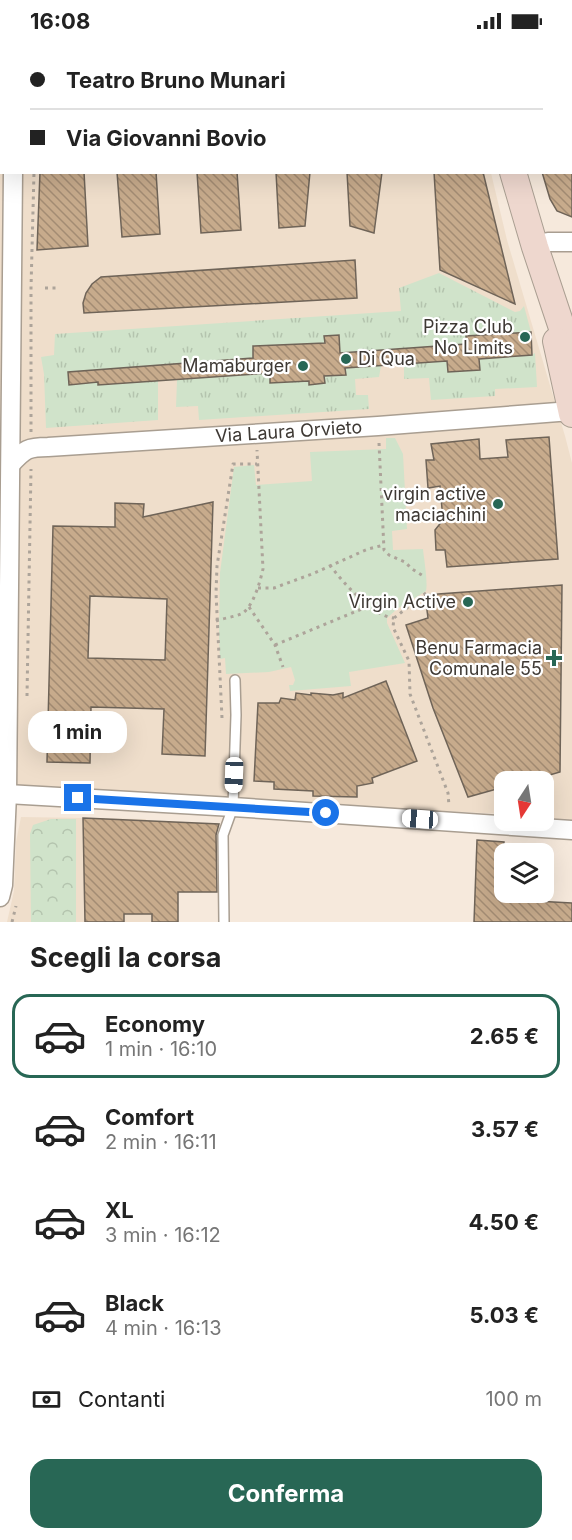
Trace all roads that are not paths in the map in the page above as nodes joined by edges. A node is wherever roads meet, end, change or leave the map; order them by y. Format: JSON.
{"nodes":[{"id":1,"x":13,"y":174,"type":"edge"},
{"id":2,"x":514,"y":174,"type":"edge"},
{"id":3,"x":572,"y":242,"type":"edge"},
{"id":4,"x":535,"y":247,"type":"junction"},
{"id":5,"x":6,"y":263,"type":"edge"},
{"id":6,"x":572,"y":358,"type":"edge"},
{"id":7,"x":572,"y":412,"type":"edge"},
{"id":8,"x":12,"y":430,"type":"junction"},
{"id":9,"x":31,"y":449,"type":"junction"},
{"id":10,"x":11,"y":464,"type":"junction"},
{"id":11,"x":235,"y":680,"type":"dead end"},
{"id":12,"x":7,"y":794,"type":"junction"},
{"id":13,"x":233,"y":807,"type":"junction"},
{"id":14,"x":572,"y":830,"type":"edge"},
{"id":15,"x":0,"y":897,"type":"edge"},
{"id":16,"x":224,"y":922,"type":"edge"}],
"edges":[{"from":1,"to":5,"type":"street"},
{"from":2,"to":4,"type":"main road"},
{"from":3,"to":4,"type":"street"},
{"from":4,"to":6,"type":"main road"},
{"from":4,"to":7,"type":"main road"},
{"from":5,"to":8,"type":"street"},
{"from":7,"to":9,"type":"street","name":"Via Laura Orvieto"},
{"from":8,"to":9,"type":"street"},
{"from":8,"to":10,"type":"street"},
{"from":9,"to":10,"type":"street"},
{"from":10,"to":12,"type":"street"},
{"from":11,"to":13,"type":"lane"},
{"from":12,"to":13,"type":"street"},
{"from":12,"to":15,"type":"street"},
{"from":13,"to":14,"type":"street"},
{"from":13,"to":16,"type":"lane"}]}
